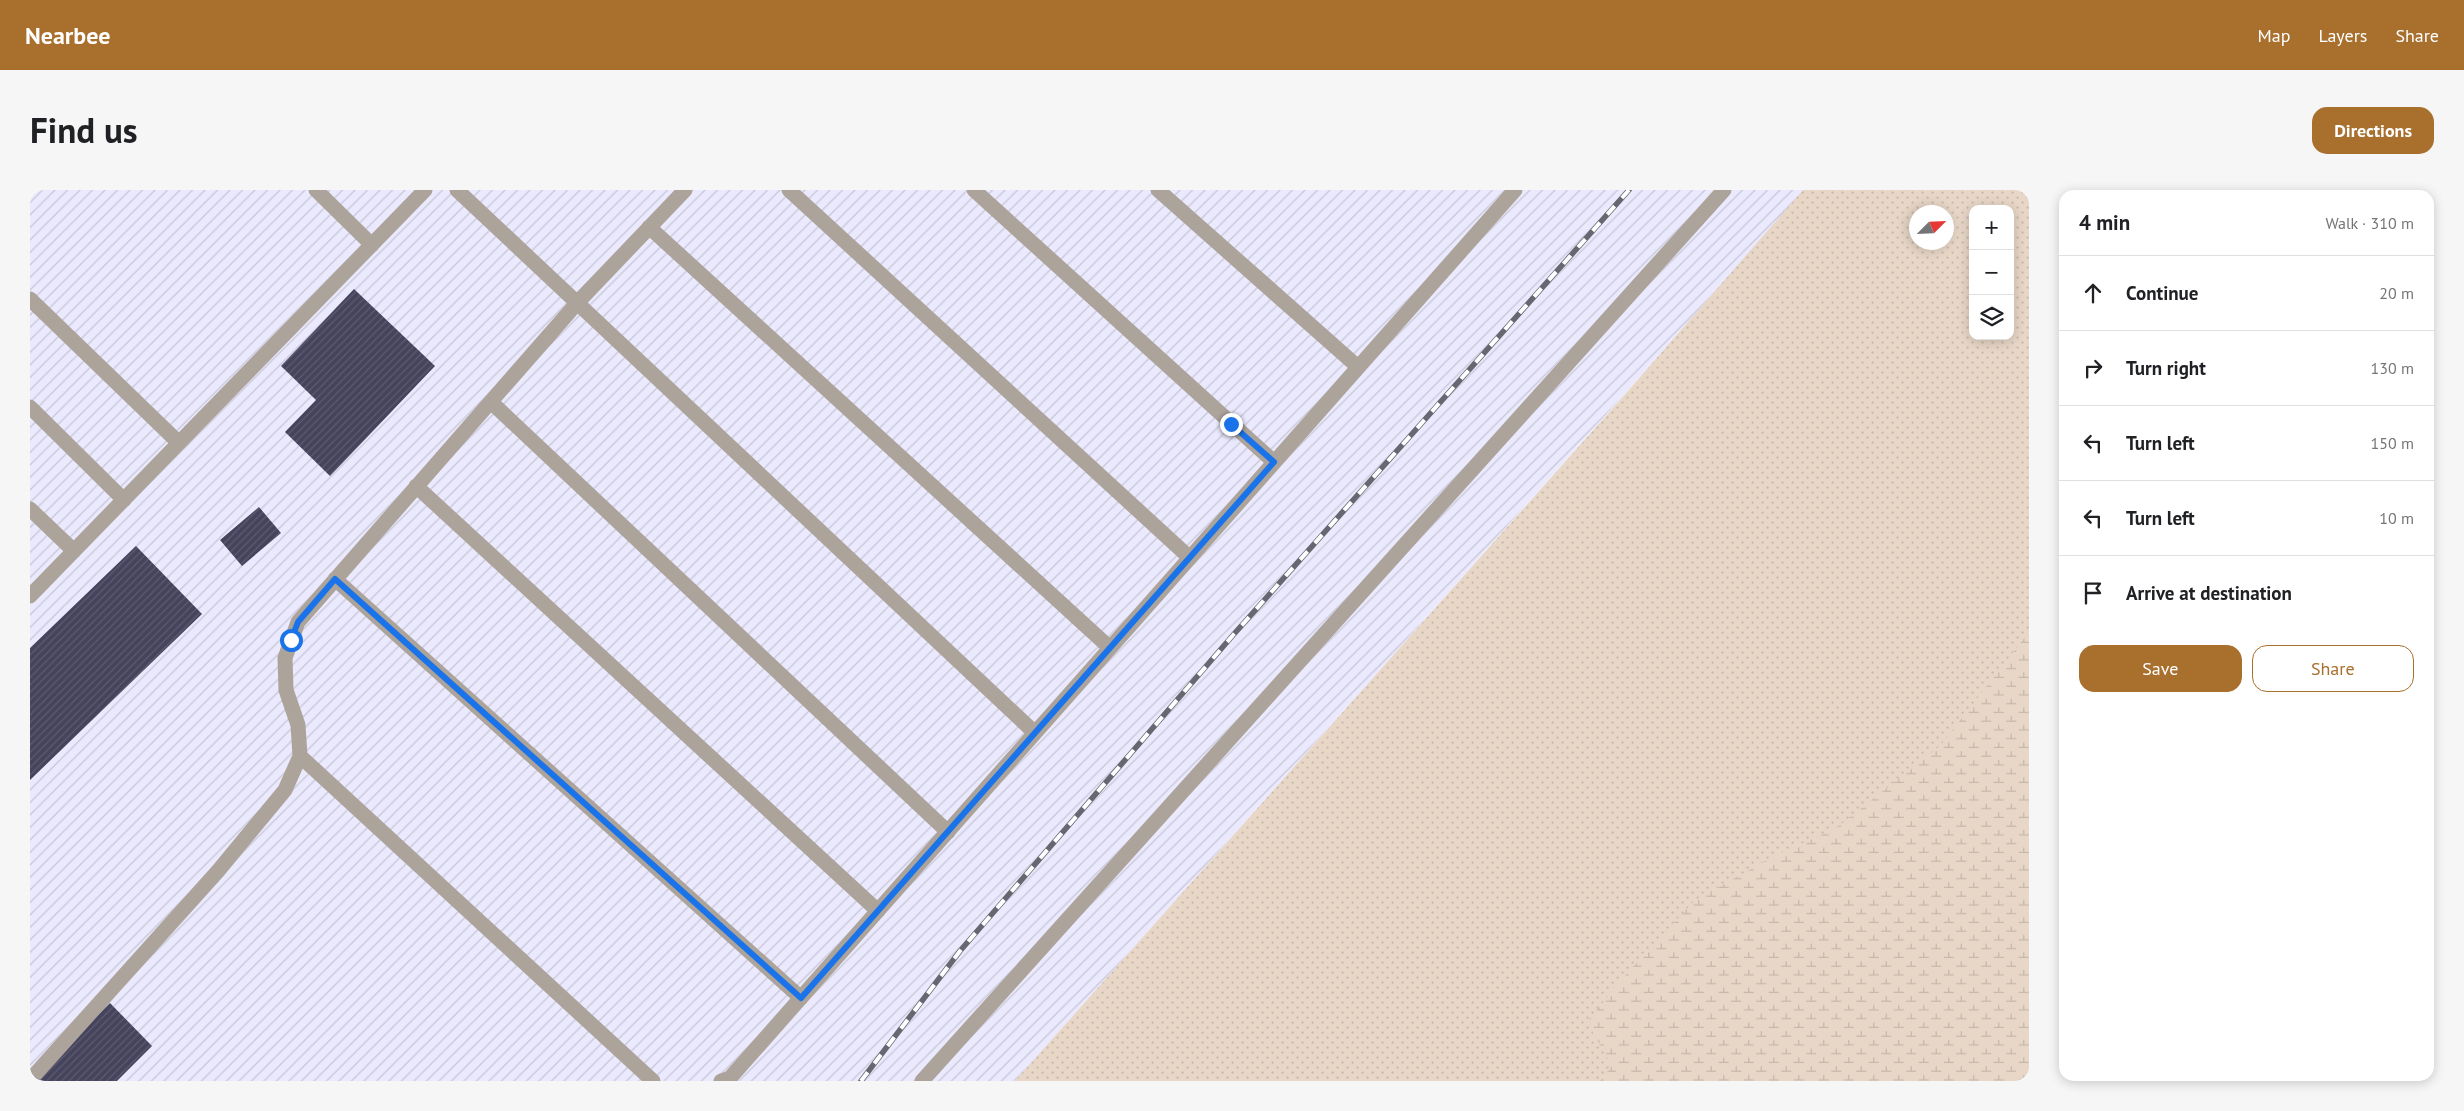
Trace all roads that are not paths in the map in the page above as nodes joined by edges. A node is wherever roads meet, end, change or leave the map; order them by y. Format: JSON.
{"nodes":[{"id":1,"x":316,"y":190,"type":"edge"},
{"id":2,"x":425,"y":190,"type":"edge"},
{"id":3,"x":457,"y":190,"type":"edge"},
{"id":4,"x":685,"y":190,"type":"edge"},
{"id":5,"x":789,"y":190,"type":"edge"},
{"id":6,"x":974,"y":190,"type":"edge"},
{"id":7,"x":1158,"y":190,"type":"edge"},
{"id":8,"x":1515,"y":190,"type":"edge"},
{"id":9,"x":1724,"y":190,"type":"edge"},
{"id":10,"x":649,"y":227,"type":"junction"},
{"id":11,"x":372,"y":245,"type":"junction"},
{"id":12,"x":30,"y":299,"type":"edge"},
{"id":13,"x":578,"y":302,"type":"junction"},
{"id":14,"x":1358,"y":367,"type":"junction"},
{"id":15,"x":491,"y":402,"type":"junction"},
{"id":16,"x":30,"y":407,"type":"edge"},
{"id":17,"x":179,"y":443,"type":"junction"},
{"id":18,"x":1274,"y":462,"type":"junction"},
{"id":19,"x":416,"y":486,"type":"junction"},
{"id":20,"x":124,"y":500,"type":"junction"},
{"id":21,"x":30,"y":509,"type":"edge"},
{"id":22,"x":74,"y":551,"type":"junction"},
{"id":23,"x":1190,"y":558,"type":"junction"},
{"id":24,"x":335,"y":579,"type":"junction"},
{"id":25,"x":30,"y":596,"type":"edge"},
{"id":26,"x":1110,"y":648,"type":"junction"},
{"id":27,"x":1035,"y":733,"type":"junction"},
{"id":28,"x":300,"y":756,"type":"junction"},
{"id":29,"x":948,"y":832,"type":"junction"},
{"id":30,"x":878,"y":911,"type":"junction"},
{"id":31,"x":801,"y":998,"type":"junction"},
{"id":32,"x":30,"y":1080,"type":"edge"},
{"id":33,"x":653,"y":1081,"type":"edge"},
{"id":34,"x":721,"y":1081,"type":"edge"},
{"id":35,"x":922,"y":1081,"type":"edge"}],
"edges":[{"from":1,"to":11,"type":"street"},
{"from":2,"to":11,"type":"street"},
{"from":3,"to":13,"type":"street"},
{"from":4,"to":10,"type":"street"},
{"from":5,"to":23,"type":"street"},
{"from":6,"to":18,"type":"street"},
{"from":7,"to":14,"type":"street"},
{"from":8,"to":14,"type":"street"},
{"from":9,"to":35,"type":"street"},
{"from":10,"to":13,"type":"street"},
{"from":10,"to":26,"type":"street"},
{"from":11,"to":17,"type":"street"},
{"from":12,"to":17,"type":"street"},
{"from":13,"to":15,"type":"street"},
{"from":13,"to":27,"type":"street"},
{"from":14,"to":18,"type":"street"},
{"from":15,"to":19,"type":"street"},
{"from":15,"to":29,"type":"street"},
{"from":16,"to":20,"type":"street"},
{"from":17,"to":20,"type":"street"},
{"from":18,"to":23,"type":"street"},
{"from":19,"to":24,"type":"street"},
{"from":19,"to":30,"type":"street"},
{"from":20,"to":22,"type":"street"},
{"from":21,"to":22,"type":"street"},
{"from":22,"to":25,"type":"street"},
{"from":23,"to":26,"type":"street"},
{"from":24,"to":28,"type":"street"},
{"from":24,"to":31,"type":"street"},
{"from":26,"to":27,"type":"street"},
{"from":27,"to":29,"type":"street"},
{"from":28,"to":32,"type":"street"},
{"from":28,"to":33,"type":"street"},
{"from":29,"to":30,"type":"street"},
{"from":30,"to":31,"type":"street"},
{"from":31,"to":34,"type":"street"}]}
